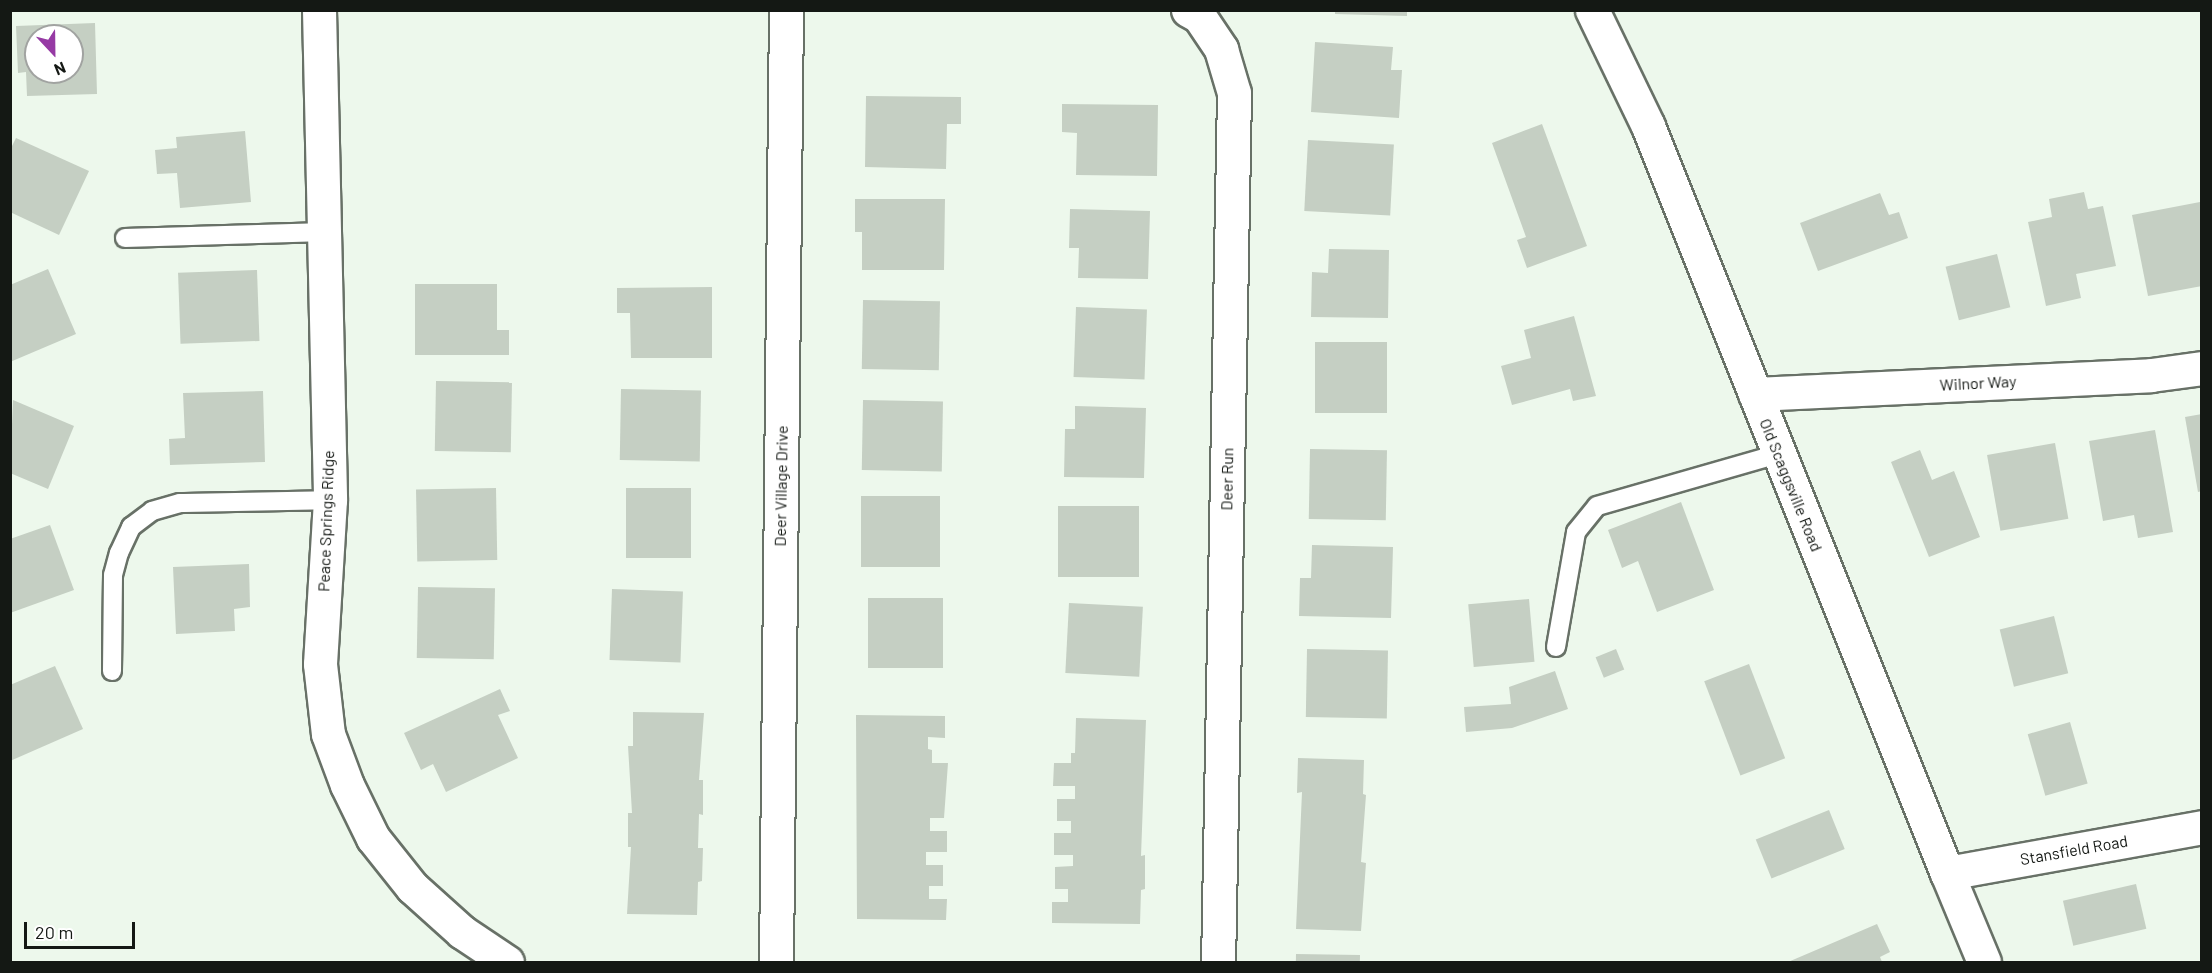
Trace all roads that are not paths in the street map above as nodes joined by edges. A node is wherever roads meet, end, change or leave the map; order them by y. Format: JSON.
{"nodes":[{"id":1,"x":319,"y":10,"type":"edge"},
{"id":2,"x":786,"y":10,"type":"edge"},
{"id":3,"x":1188,"y":10,"type":"edge"},
{"id":4,"x":1592,"y":10,"type":"edge"},
{"id":5,"x":325,"y":232,"type":"junction"},
{"id":6,"x":125,"y":238,"type":"dead end"},
{"id":7,"x":2202,"y":368,"type":"edge"},
{"id":8,"x":1755,"y":394,"type":"junction"},
{"id":9,"x":1778,"y":454,"type":"junction"},
{"id":10,"x":330,"y":500,"type":"junction"},
{"id":11,"x":1556,"y":647,"type":"dead end"},
{"id":12,"x":112,"y":671,"type":"dead end"},
{"id":13,"x":2202,"y":827,"type":"edge"},
{"id":14,"x":1947,"y":873,"type":"junction"},
{"id":15,"x":507,"y":963,"type":"edge"},
{"id":16,"x":776,"y":963,"type":"edge"},
{"id":17,"x":1218,"y":963,"type":"edge"},
{"id":18,"x":1984,"y":963,"type":"edge"}],
"edges":[{"from":1,"to":5,"type":"street","name":"Peace Springs Ridge"},
{"from":2,"to":16,"type":"street","name":"Deer Village Drive"},
{"from":3,"to":17,"type":"street","name":"Deer Run"},
{"from":4,"to":8,"type":"street","name":"Old Scaggsville Road"},
{"from":5,"to":6,"type":"lane"},
{"from":5,"to":10,"type":"street","name":"Peace Springs Ridge"},
{"from":7,"to":8,"type":"street","name":"Wilnor Way"},
{"from":8,"to":9,"type":"street","name":"Old Scaggsville Road"},
{"from":9,"to":11,"type":"lane"},
{"from":9,"to":14,"type":"street","name":"Old Scaggsville Road"},
{"from":10,"to":12,"type":"lane"},
{"from":10,"to":15,"type":"street","name":"Peace Springs Ridge"},
{"from":13,"to":14,"type":"street","name":"Stansfield Road"},
{"from":14,"to":18,"type":"street","name":"Old Scaggsville Road"}]}
